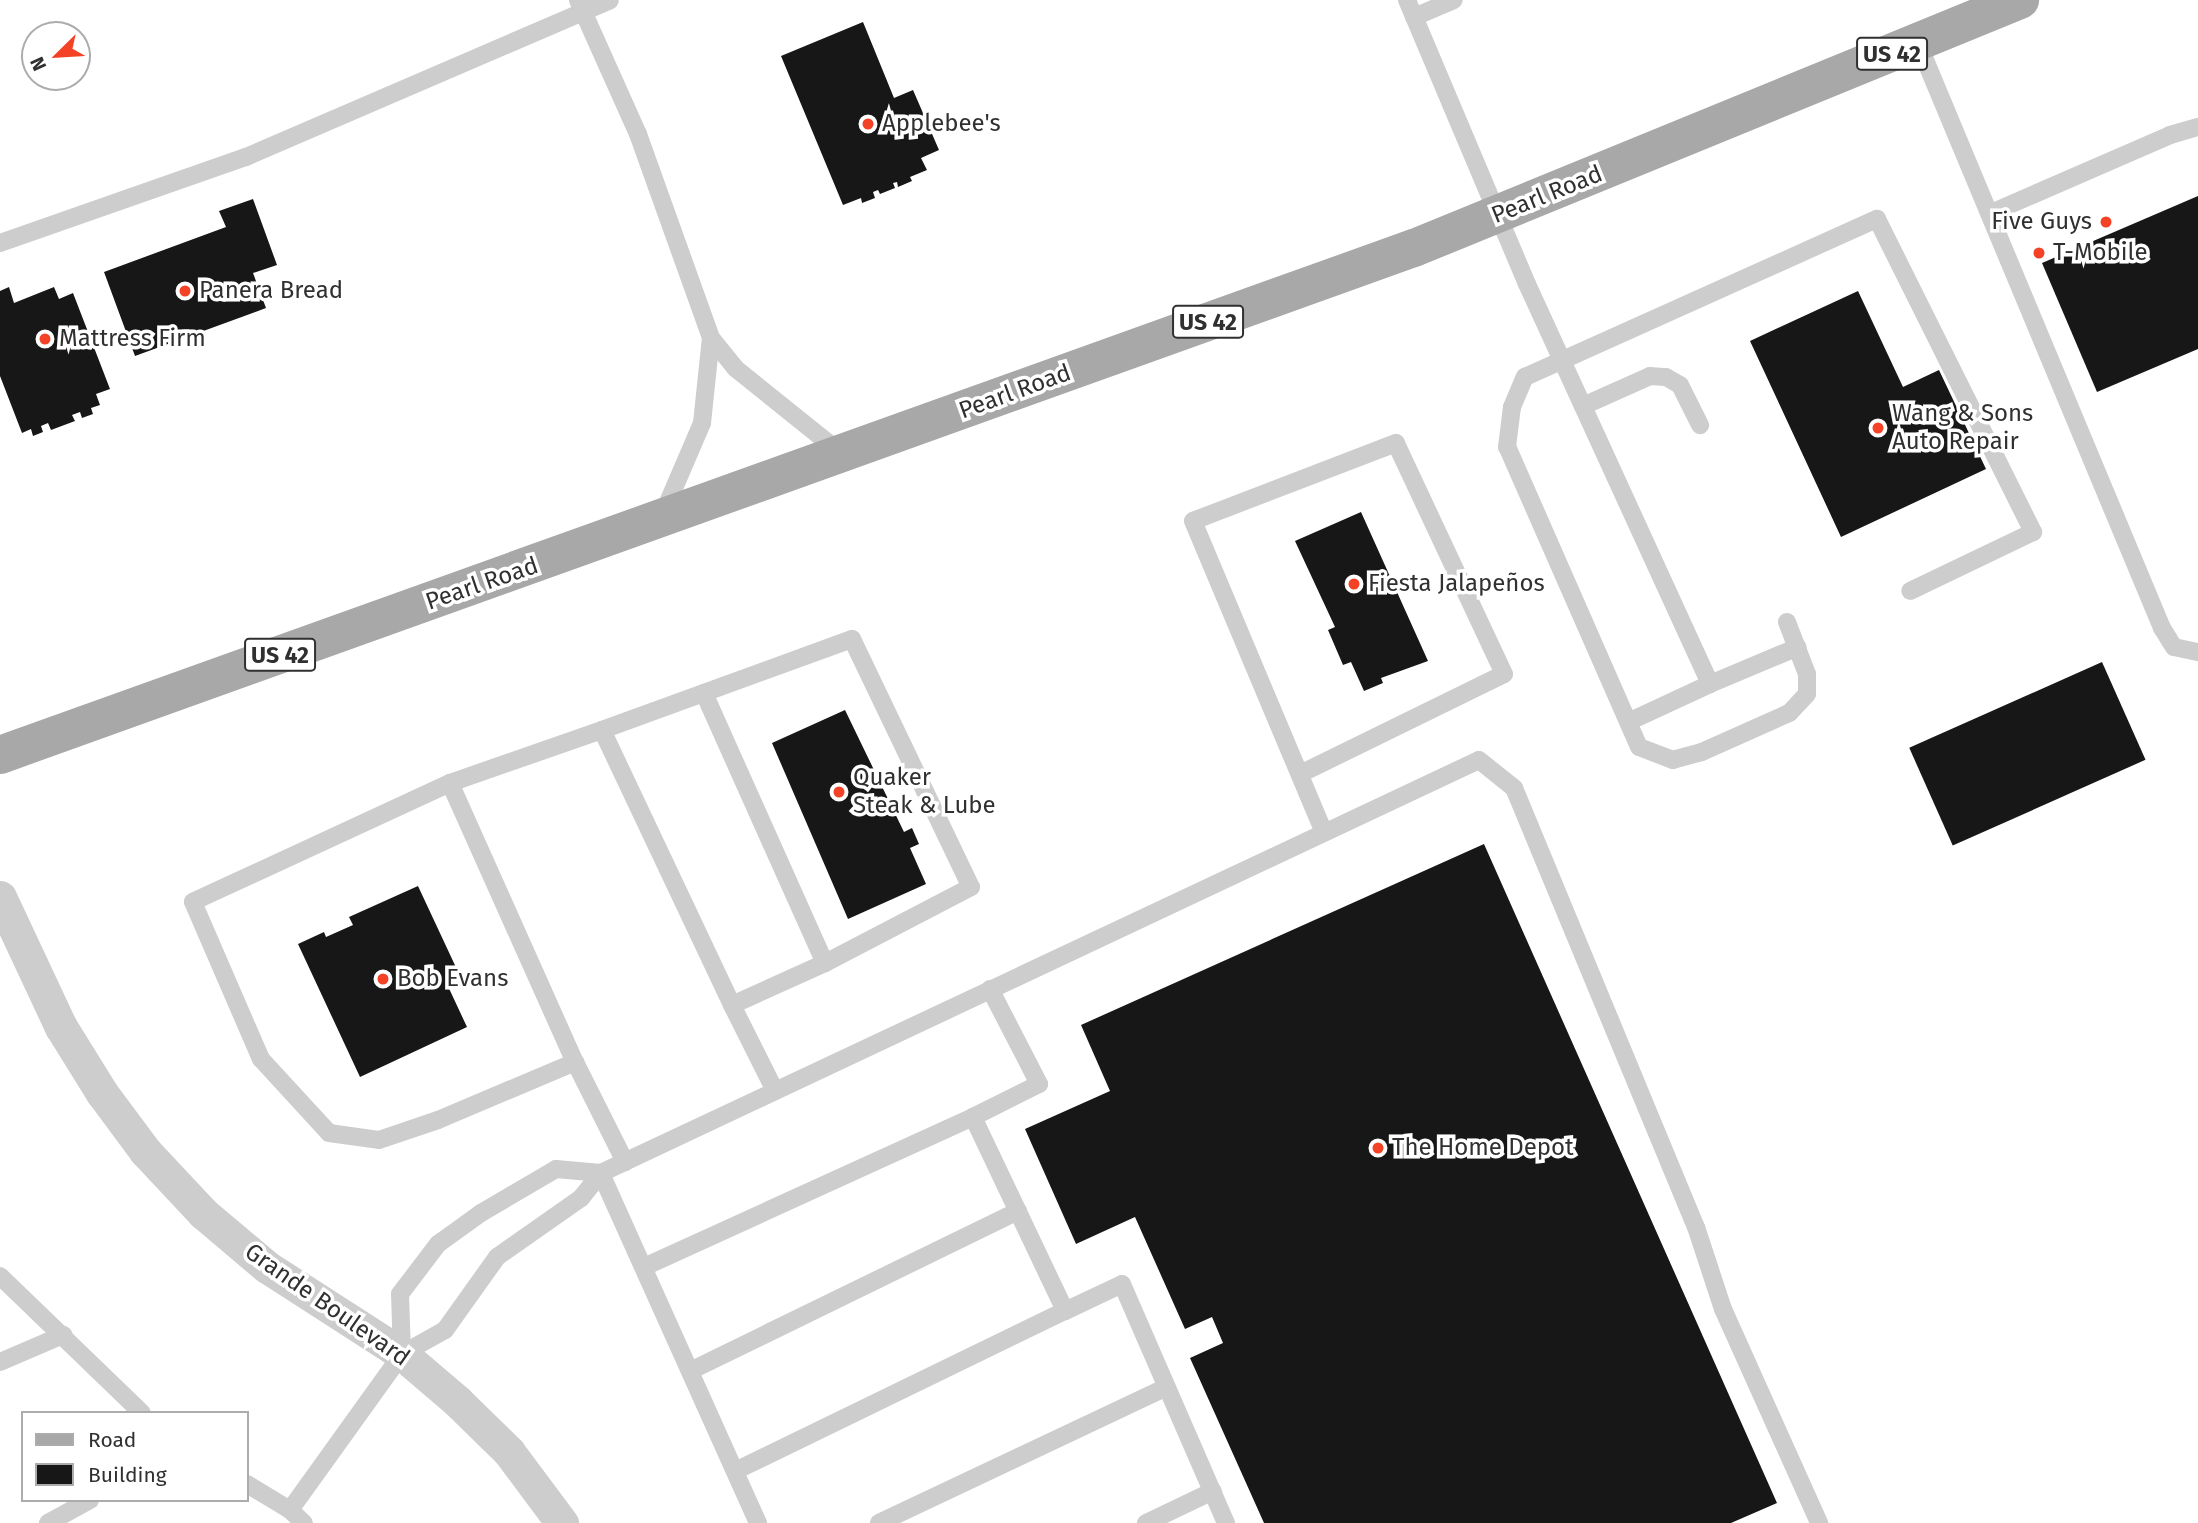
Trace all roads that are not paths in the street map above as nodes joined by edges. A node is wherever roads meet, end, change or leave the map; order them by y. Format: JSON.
{"nodes":[{"id":1,"x":610,"y":0,"type":"edge"},
{"id":2,"x":1454,"y":0,"type":"edge"},
{"id":3,"x":2020,"y":0,"type":"edge"},
{"id":4,"x":580,"y":6,"type":"edge"},
{"id":5,"x":1410,"y":8,"type":"edge"},
{"id":6,"x":1918,"y":43,"type":"junction"},
{"id":7,"x":2198,"y":127,"type":"edge"},
{"id":8,"x":1991,"y":212,"type":"junction"},
{"id":9,"x":1498,"y":215,"type":"junction"},
{"id":10,"x":0,"y":243,"type":"edge"},
{"id":11,"x":710,"y":338,"type":"junction"},
{"id":12,"x":1562,"y":359,"type":"junction"},
{"id":13,"x":1583,"y":406,"type":"junction"},
{"id":14,"x":1700,"y":425,"type":"dead end"},
{"id":15,"x":842,"y":454,"type":"junction"},
{"id":16,"x":660,"y":520,"type":"junction"},
{"id":17,"x":1910,"y":591,"type":"dead end"},
{"id":18,"x":1787,"y":622,"type":"dead end"},
{"id":19,"x":1798,"y":647,"type":"junction"},
{"id":20,"x":2198,"y":652,"type":"edge"},
{"id":21,"x":1710,"y":684,"type":"junction"},
{"id":22,"x":704,"y":693,"type":"junction"},
{"id":23,"x":1628,"y":722,"type":"junction"},
{"id":24,"x":602,"y":730,"type":"junction"},
{"id":25,"x":0,"y":755,"type":"edge"},
{"id":26,"x":1300,"y":774,"type":"junction"},
{"id":27,"x":450,"y":783,"type":"junction"},
{"id":28,"x":1324,"y":833,"type":"junction"},
{"id":29,"x":0,"y":897,"type":"edge"},
{"id":30,"x":825,"y":963,"type":"junction"},
{"id":31,"x":990,"y":989,"type":"junction"},
{"id":32,"x":732,"y":1005,"type":"junction"},
{"id":33,"x":575,"y":1062,"type":"junction"},
{"id":34,"x":775,"y":1091,"type":"junction"},
{"id":35,"x":973,"y":1117,"type":"junction"},
{"id":36,"x":625,"y":1162,"type":"junction"},
{"id":37,"x":601,"y":1173,"type":"junction"},
{"id":38,"x":1018,"y":1211,"type":"junction"},
{"id":39,"x":643,"y":1266,"type":"junction"},
{"id":40,"x":0,"y":1276,"type":"edge"},
{"id":41,"x":1065,"y":1311,"type":"junction"},
{"id":42,"x":63,"y":1335,"type":"junction"},
{"id":43,"x":402,"y":1354,"type":"junction"},
{"id":44,"x":0,"y":1362,"type":"edge"},
{"id":45,"x":690,"y":1371,"type":"junction"},
{"id":46,"x":1167,"y":1387,"type":"junction"},
{"id":47,"x":140,"y":1411,"type":"edge"},
{"id":48,"x":735,"y":1471,"type":"junction"},
{"id":49,"x":248,"y":1485,"type":"edge"},
{"id":50,"x":1213,"y":1491,"type":"junction"},
{"id":51,"x":86,"y":1502,"type":"edge"},
{"id":52,"x":290,"y":1510,"type":"junction"},
{"id":53,"x":48,"y":1523,"type":"edge"},
{"id":54,"x":304,"y":1523,"type":"edge"},
{"id":55,"x":562,"y":1523,"type":"edge"},
{"id":56,"x":758,"y":1523,"type":"edge"},
{"id":57,"x":878,"y":1523,"type":"edge"},
{"id":58,"x":1146,"y":1523,"type":"edge"},
{"id":59,"x":1226,"y":1523,"type":"edge"},
{"id":60,"x":1819,"y":1523,"type":"edge"}],
"edges":[{"from":1,"to":4,"type":"lane"},
{"from":2,"to":5,"type":"lane"},
{"from":3,"to":6,"type":"main road","name":"Pearl Road","number":"US 42"},
{"from":4,"to":10,"type":"lane"},
{"from":4,"to":11,"type":"lane"},
{"from":5,"to":9,"type":"lane"},
{"from":6,"to":8,"type":"lane"},
{"from":6,"to":9,"type":"main road","name":"Pearl Road","number":"US 42"},
{"from":7,"to":8,"type":"lane"},
{"from":8,"to":20,"type":"lane"},
{"from":9,"to":12,"type":"lane"},
{"from":9,"to":15,"type":"main road","name":"Pearl Road","number":"US 42"},
{"from":11,"to":15,"type":"lane"},
{"from":11,"to":16,"type":"lane"},
{"from":12,"to":13,"type":"lane"},
{"from":12,"to":17,"type":"lane"},
{"from":12,"to":23,"type":"lane"},
{"from":13,"to":14,"type":"lane"},
{"from":13,"to":21,"type":"lane"},
{"from":15,"to":16,"type":"main road","name":"Pearl Road","number":"US 42"},
{"from":16,"to":25,"type":"main road","name":"Pearl Road","number":"US 42"},
{"from":18,"to":19,"type":"lane"},
{"from":19,"to":21,"type":"lane"},
{"from":19,"to":23,"type":"lane"},
{"from":21,"to":23,"type":"lane"},
{"from":22,"to":24,"type":"lane"},
{"from":22,"to":30,"type":"lane"},
{"from":22,"to":30,"type":"lane"},
{"from":24,"to":27,"type":"lane"},
{"from":24,"to":32,"type":"lane"},
{"from":26,"to":26,"type":"lane"},
{"from":26,"to":28,"type":"lane"},
{"from":27,"to":33,"type":"lane"},
{"from":27,"to":33,"type":"lane"},
{"from":28,"to":31,"type":"lane"},
{"from":28,"to":60,"type":"lane"},
{"from":29,"to":43,"type":"street","name":"Grande Boulevard"},
{"from":30,"to":32,"type":"lane"},
{"from":31,"to":34,"type":"lane"},
{"from":31,"to":35,"type":"lane"},
{"from":32,"to":34,"type":"lane"},
{"from":33,"to":36,"type":"lane"},
{"from":34,"to":36,"type":"lane"},
{"from":35,"to":38,"type":"lane"},
{"from":35,"to":39,"type":"lane"},
{"from":36,"to":37,"type":"lane"},
{"from":37,"to":39,"type":"lane"},
{"from":37,"to":43,"type":"lane"},
{"from":37,"to":43,"type":"lane"},
{"from":38,"to":41,"type":"lane"},
{"from":38,"to":45,"type":"lane"},
{"from":39,"to":45,"type":"lane"},
{"from":40,"to":42,"type":"lane"},
{"from":41,"to":46,"type":"lane"},
{"from":41,"to":48,"type":"lane"},
{"from":42,"to":44,"type":"lane"},
{"from":42,"to":47,"type":"lane"},
{"from":43,"to":52,"type":"lane"},
{"from":43,"to":55,"type":"street","name":"Grande Boulevard"},
{"from":45,"to":48,"type":"lane"},
{"from":46,"to":50,"type":"lane"},
{"from":46,"to":57,"type":"lane"},
{"from":48,"to":56,"type":"lane"},
{"from":49,"to":52,"type":"lane"},
{"from":50,"to":58,"type":"lane"},
{"from":50,"to":59,"type":"lane"},
{"from":51,"to":53,"type":"lane"},
{"from":52,"to":54,"type":"lane"}]}
